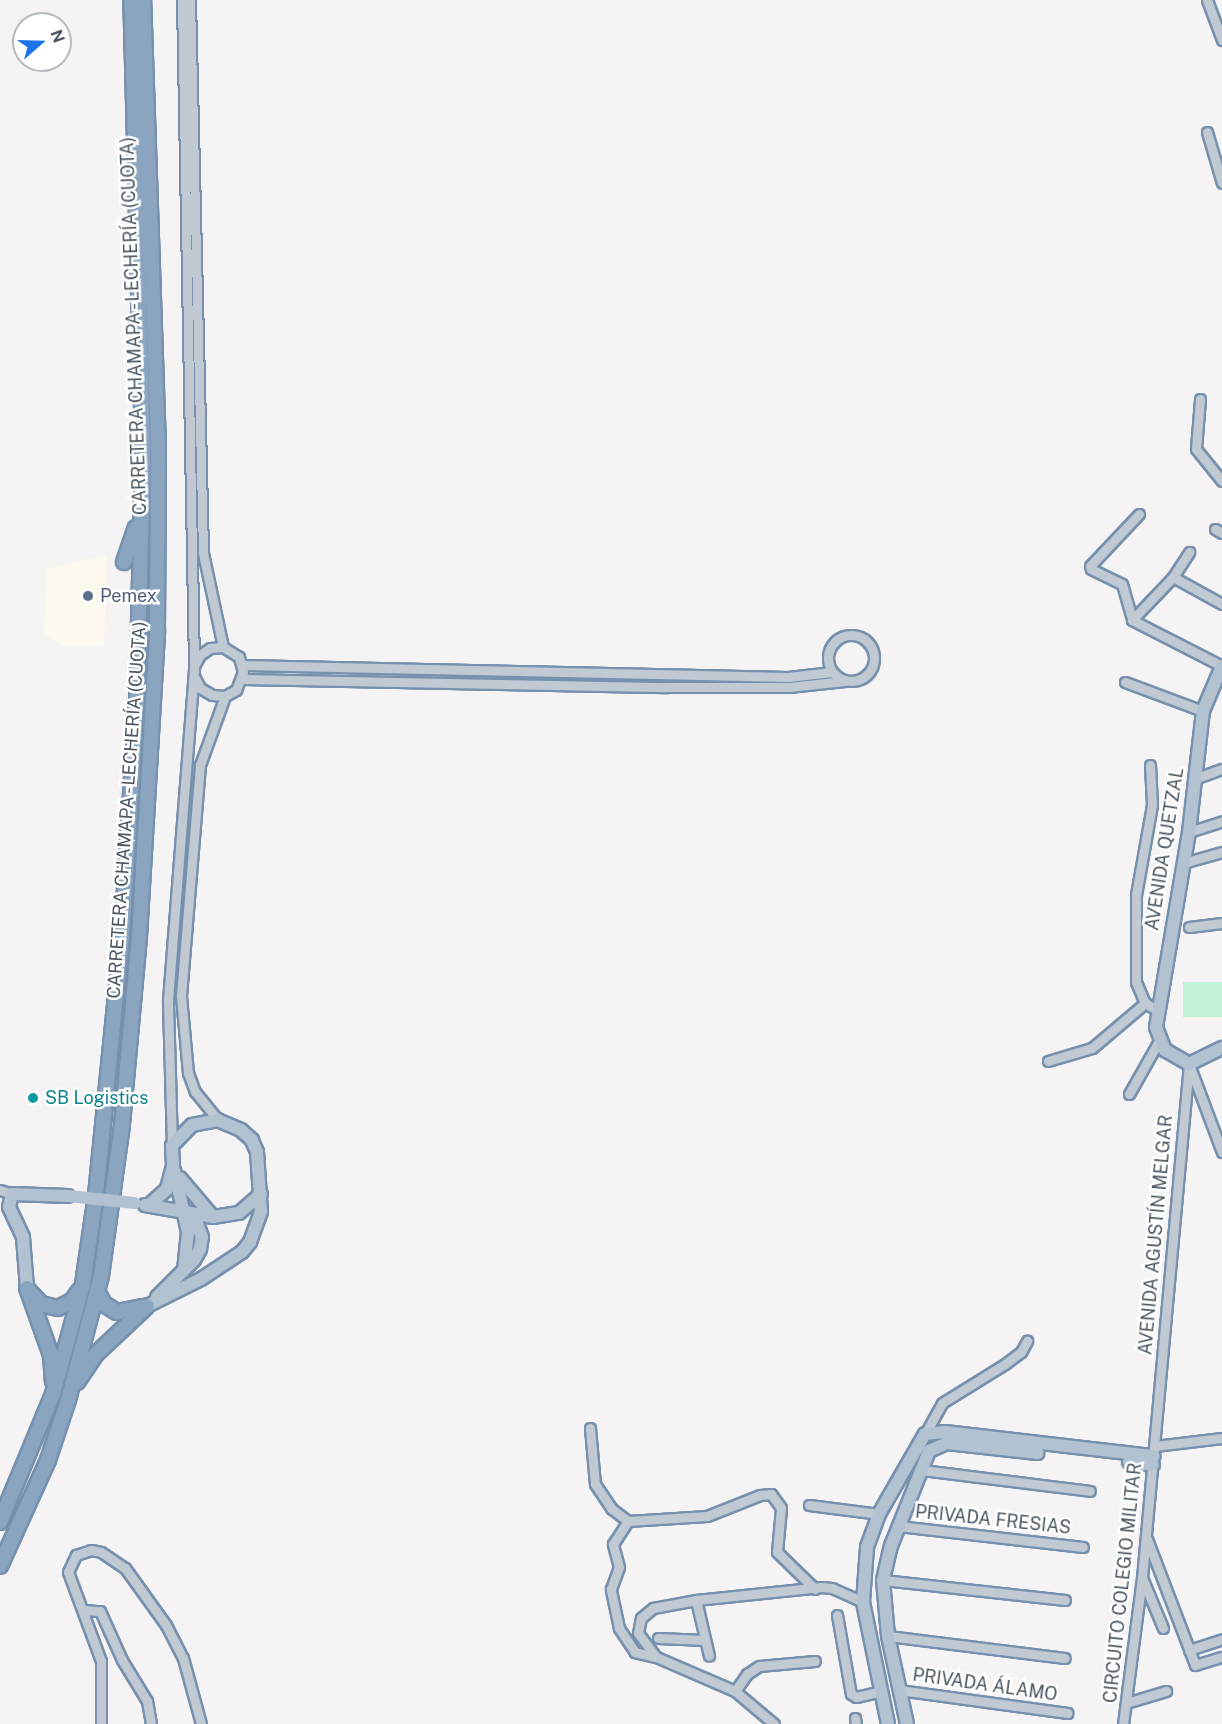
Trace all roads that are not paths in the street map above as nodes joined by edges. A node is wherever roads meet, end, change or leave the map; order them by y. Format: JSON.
{"nodes":[{"id":1,"x":131,"y":0,"type":"edge"},
{"id":2,"x":143,"y":0,"type":"edge"},
{"id":3,"x":182,"y":0,"type":"edge"},
{"id":4,"x":190,"y":0,"type":"edge"},
{"id":5,"x":1206,"y":0,"type":"edge"},
{"id":6,"x":1222,"y":40,"type":"edge"},
{"id":7,"x":1207,"y":132,"type":"dead end"},
{"id":8,"x":1222,"y":183,"type":"edge"},
{"id":9,"x":1200,"y":399,"type":"dead end"},
{"id":10,"x":143,"y":448,"type":"junction"},
{"id":11,"x":1222,"y":481,"type":"edge"},
{"id":12,"x":1139,"y":514,"type":"dead end"},
{"id":13,"x":1189,"y":552,"type":"dead end"},
{"id":14,"x":124,"y":562,"type":"dead end"},
{"id":15,"x":1173,"y":577,"type":"junction"},
{"id":16,"x":1222,"y":604,"type":"edge"},
{"id":17,"x":1132,"y":620,"type":"junction"},
{"id":18,"x":126,"y":646,"type":"dead end"},
{"id":19,"x":223,"y":647,"type":"junction"},
{"id":20,"x":243,"y":665,"type":"junction"},
{"id":21,"x":1222,"y":666,"type":"edge"},
{"id":22,"x":194,"y":671,"type":"junction"},
{"id":23,"x":832,"y":672,"type":"junction"},
{"id":24,"x":242,"y":680,"type":"junction"},
{"id":25,"x":845,"y":681,"type":"junction"},
{"id":26,"x":1125,"y":682,"type":"dead end"},
{"id":27,"x":225,"y":696,"type":"junction"},
{"id":28,"x":137,"y":700,"type":"junction"},
{"id":29,"x":1203,"y":711,"type":"junction"},
{"id":30,"x":1150,"y":765,"type":"dead end"},
{"id":31,"x":1222,"y":769,"type":"edge"},
{"id":32,"x":1194,"y":779,"type":"junction"},
{"id":33,"x":1222,"y":821,"type":"edge"},
{"id":34,"x":1189,"y":832,"type":"junction"},
{"id":35,"x":1222,"y":852,"type":"edge"},
{"id":36,"x":1183,"y":863,"type":"junction"},
{"id":37,"x":1222,"y":923,"type":"edge"},
{"id":38,"x":1189,"y":927,"type":"dead end"},
{"id":39,"x":1145,"y":1003,"type":"junction"},
{"id":40,"x":1157,"y":1010,"type":"junction"},
{"id":41,"x":1159,"y":1041,"type":"junction"},
{"id":42,"x":1222,"y":1048,"type":"edge"},
{"id":43,"x":1048,"y":1061,"type":"dead end"},
{"id":44,"x":1189,"y":1064,"type":"junction"},
{"id":45,"x":1129,"y":1094,"type":"dead end"},
{"id":46,"x":218,"y":1120,"type":"junction"},
{"id":47,"x":172,"y":1146,"type":"junction"},
{"id":48,"x":1222,"y":1152,"type":"edge"},
{"id":49,"x":173,"y":1167,"type":"junction"},
{"id":50,"x":6,"y":1192,"type":"edge"},
{"id":51,"x":261,"y":1194,"type":"junction"},
{"id":52,"x":149,"y":1205,"type":"junction"},
{"id":53,"x":5,"y":1206,"type":"edge"},
{"id":54,"x":189,"y":1213,"type":"junction"},
{"id":55,"x":213,"y":1217,"type":"junction"},
{"id":56,"x":83,"y":1284,"type":"junction"},
{"id":57,"x":27,"y":1288,"type":"junction"},
{"id":58,"x":97,"y":1291,"type":"junction"},
{"id":59,"x":147,"y":1306,"type":"junction"},
{"id":60,"x":1027,"y":1341,"type":"dead end"},
{"id":61,"x":53,"y":1394,"type":"junction"},
{"id":62,"x":68,"y":1400,"type":"junction"},
{"id":63,"x":590,"y":1428,"type":"dead end"},
{"id":64,"x":927,"y":1435,"type":"junction"},
{"id":65,"x":1222,"y":1438,"type":"edge"},
{"id":66,"x":935,"y":1447,"type":"junction"},
{"id":67,"x":1040,"y":1450,"type":"junction"},
{"id":68,"x":1154,"y":1456,"type":"junction"},
{"id":69,"x":922,"y":1470,"type":"junction"},
{"id":70,"x":1090,"y":1491,"type":"dead end"},
{"id":71,"x":809,"y":1505,"type":"dead end"},
{"id":72,"x":879,"y":1514,"type":"junction"},
{"id":73,"x":628,"y":1521,"type":"junction"},
{"id":74,"x":0,"y":1522,"type":"edge"},
{"id":75,"x":898,"y":1526,"type":"junction"},
{"id":76,"x":1146,"y":1537,"type":"junction"},
{"id":77,"x":1083,"y":1547,"type":"dead end"},
{"id":78,"x":0,"y":1566,"type":"edge"},
{"id":79,"x":1142,"y":1578,"type":"junction"},
{"id":80,"x":883,"y":1580,"type":"junction"},
{"id":81,"x":815,"y":1589,"type":"junction"},
{"id":82,"x":696,"y":1600,"type":"junction"},
{"id":83,"x":1065,"y":1600,"type":"dead end"},
{"id":84,"x":863,"y":1602,"type":"junction"},
{"id":85,"x":84,"y":1610,"type":"junction"},
{"id":86,"x":837,"y":1616,"type":"dead end"},
{"id":87,"x":1163,"y":1628,"type":"dead end"},
{"id":88,"x":888,"y":1636,"type":"junction"},
{"id":89,"x":658,"y":1638,"type":"dead end"},
{"id":90,"x":1222,"y":1638,"type":"edge"},
{"id":91,"x":705,"y":1640,"type":"junction"},
{"id":92,"x":1190,"y":1650,"type":"junction"},
{"id":93,"x":709,"y":1656,"type":"dead end"},
{"id":94,"x":656,"y":1657,"type":"junction"},
{"id":95,"x":1222,"y":1657,"type":"edge"},
{"id":96,"x":1065,"y":1658,"type":"dead end"},
{"id":97,"x":815,"y":1661,"type":"dead end"},
{"id":98,"x":899,"y":1690,"type":"junction"},
{"id":99,"x":735,"y":1691,"type":"junction"},
{"id":100,"x":881,"y":1691,"type":"junction"},
{"id":101,"x":1166,"y":1691,"type":"dead end"},
{"id":102,"x":1126,"y":1703,"type":"junction"},
{"id":103,"x":1067,"y":1713,"type":"dead end"},
{"id":104,"x":101,"y":1724,"type":"edge"},
{"id":105,"x":151,"y":1724,"type":"edge"},
{"id":106,"x":201,"y":1724,"type":"edge"},
{"id":107,"x":774,"y":1724,"type":"edge"},
{"id":108,"x":888,"y":1724,"type":"edge"},
{"id":109,"x":907,"y":1724,"type":"edge"},
{"id":110,"x":1123,"y":1724,"type":"edge"}],
"edges":[{"from":1,"to":10,"type":"highway","name":"CARRETERA CHAMAPA - LECHERÍA (CUOTA)"},
{"from":2,"to":58,"type":"highway","name":"CARRETERA CHAMAPA - LECHERÍA (CUOTA)"},
{"from":3,"to":22,"type":"street"},
{"from":4,"to":19,"type":"street"},
{"from":5,"to":6,"type":"street"},
{"from":7,"to":8,"type":"street"},
{"from":9,"to":11,"type":"street"},
{"from":10,"to":14,"type":"highway"},
{"from":10,"to":28,"type":"highway","name":"CARRETERA CHAMAPA - LECHERÍA (CUOTA)"},
{"from":12,"to":17,"type":"street"},
{"from":13,"to":15,"type":"street"},
{"from":15,"to":16,"type":"street"},
{"from":15,"to":17,"type":"street"},
{"from":17,"to":21,"type":"street"},
{"from":18,"to":28,"type":"highway"},
{"from":19,"to":20,"type":"street"},
{"from":19,"to":22,"type":"street"},
{"from":20,"to":23,"type":"street"},
{"from":20,"to":24,"type":"street"},
{"from":21,"to":29,"type":"main road","name":"AVENIDA QUETZAL"},
{"from":22,"to":27,"type":"street"},
{"from":22,"to":47,"type":"street"},
{"from":23,"to":25,"type":"street"},
{"from":23,"to":25,"type":"street"},
{"from":24,"to":25,"type":"street"},
{"from":24,"to":27,"type":"street"},
{"from":26,"to":29,"type":"street"},
{"from":27,"to":46,"type":"street"},
{"from":28,"to":56,"type":"highway","name":"CARRETERA CHAMAPA - LECHERÍA (CUOTA)"},
{"from":29,"to":32,"type":"main road","name":"AVENIDA QUETZAL"},
{"from":30,"to":39,"type":"street"},
{"from":31,"to":32,"type":"street"},
{"from":32,"to":34,"type":"main road","name":"AVENIDA QUETZAL"},
{"from":33,"to":34,"type":"street"},
{"from":34,"to":36,"type":"main road","name":"AVENIDA QUETZAL"},
{"from":35,"to":36,"type":"street"},
{"from":36,"to":40,"type":"main road","name":"AVENIDA QUETZAL"},
{"from":37,"to":38,"type":"street"},
{"from":39,"to":40,"type":"street"},
{"from":39,"to":43,"type":"street"},
{"from":40,"to":41,"type":"main road","name":"AVENIDA QUETZAL"},
{"from":41,"to":44,"type":"main road"},
{"from":41,"to":45,"type":"street"},
{"from":42,"to":44,"type":"main road"},
{"from":44,"to":48,"type":"street"},
{"from":44,"to":68,"type":"street","name":"AVENIDA AGUSTÍN MELGAR"},
{"from":46,"to":47,"type":"main road"},
{"from":46,"to":51,"type":"main road"},
{"from":47,"to":49,"type":"main road"},
{"from":49,"to":52,"type":"main road"},
{"from":49,"to":54,"type":"main road"},
{"from":49,"to":55,"type":"main road"},
{"from":50,"to":52,"type":"main road","bridge":true},
{"from":50,"to":53,"type":"main road"},
{"from":51,"to":55,"type":"main road"},
{"from":51,"to":59,"type":"main road"},
{"from":52,"to":54,"type":"main road"},
{"from":53,"to":57,"type":"main road"},
{"from":54,"to":55,"type":"main road"},
{"from":54,"to":59,"type":"main road"},
{"from":56,"to":57,"type":"highway"},
{"from":56,"to":61,"type":"highway","name":"CARRETERA CHAMAPA - LECHERÍA (CUOTA)"},
{"from":57,"to":61,"type":"highway"},
{"from":58,"to":59,"type":"highway"},
{"from":58,"to":62,"type":"highway","name":"CARRETERA CHAMAPA - LECHERÍA (CUOTA)"},
{"from":59,"to":62,"type":"highway"},
{"from":60,"to":64,"type":"street"},
{"from":61,"to":74,"type":"highway","name":"CARRETERA CHAMAPA - LECHERÍA (CUOTA)"},
{"from":62,"to":78,"type":"highway","name":"CARRETERA CHAMAPA - LECHERÍA (CUOTA)"},
{"from":63,"to":73,"type":"street"},
{"from":64,"to":66,"type":"street"},
{"from":64,"to":66,"type":"street"},
{"from":64,"to":67,"type":"main road"},
{"from":64,"to":72,"type":"main road"},
{"from":65,"to":68,"type":"street"},
{"from":66,"to":67,"type":"main road"},
{"from":66,"to":69,"type":"main road"},
{"from":67,"to":68,"type":"main road"},
{"from":68,"to":76,"type":"street","name":"CIRCUITO COLEGIO MILITAR"},
{"from":69,"to":70,"type":"street"},
{"from":69,"to":75,"type":"main road"},
{"from":71,"to":72,"type":"street"},
{"from":72,"to":84,"type":"main road"},
{"from":73,"to":81,"type":"street"},
{"from":73,"to":94,"type":"street"},
{"from":75,"to":77,"type":"street","name":"PRIVADA FRESIAS"},
{"from":75,"to":80,"type":"main road"},
{"from":76,"to":79,"type":"street","name":"CIRCUITO COLEGIO MILITAR"},
{"from":76,"to":92,"type":"street"},
{"from":79,"to":87,"type":"street"},
{"from":79,"to":102,"type":"street","name":"CIRCUITO COLEGIO MILITAR"},
{"from":80,"to":83,"type":"street"},
{"from":80,"to":88,"type":"main road"},
{"from":81,"to":82,"type":"street"},
{"from":81,"to":84,"type":"street"},
{"from":82,"to":91,"type":"street"},
{"from":82,"to":94,"type":"street"},
{"from":84,"to":100,"type":"main road"},
{"from":85,"to":104,"type":"street"},
{"from":85,"to":105,"type":"street"},
{"from":85,"to":106,"type":"street"},
{"from":86,"to":100,"type":"street"},
{"from":88,"to":96,"type":"street"},
{"from":88,"to":98,"type":"main road"},
{"from":89,"to":91,"type":"street"},
{"from":90,"to":92,"type":"street"},
{"from":91,"to":93,"type":"street"},
{"from":92,"to":95,"type":"street"},
{"from":94,"to":99,"type":"street"},
{"from":97,"to":99,"type":"street"},
{"from":98,"to":103,"type":"street","name":"PRIVADA ÁLAMO"},
{"from":98,"to":109,"type":"main road"},
{"from":99,"to":107,"type":"street"},
{"from":100,"to":108,"type":"main road"},
{"from":101,"to":102,"type":"street"},
{"from":102,"to":110,"type":"street","name":"CIRCUITO COLEGIO MILITAR"}]}
